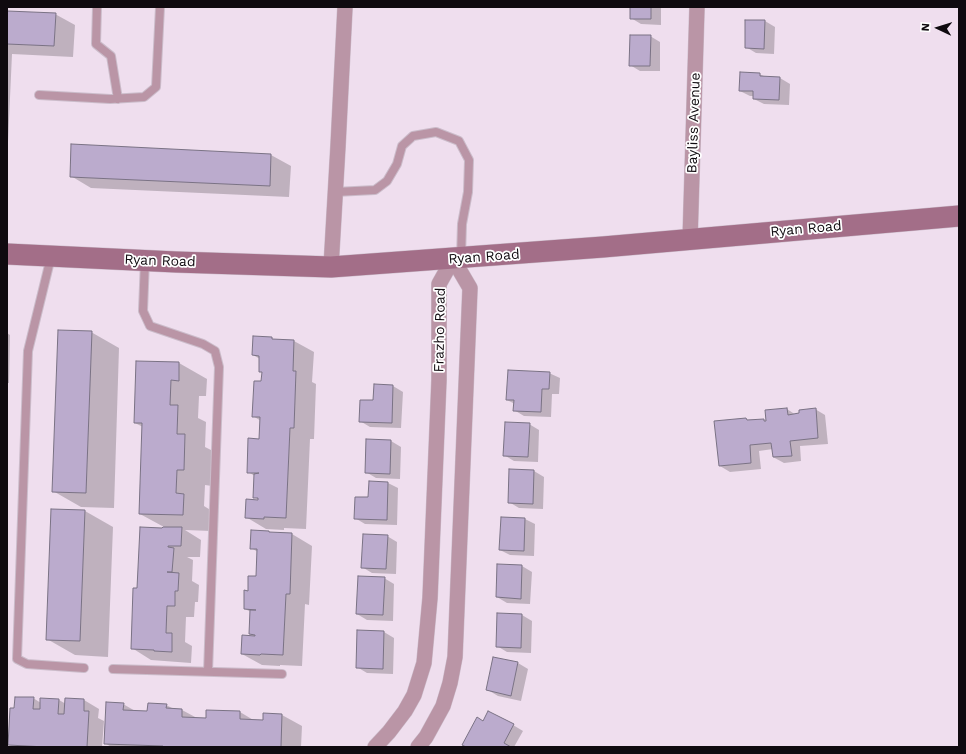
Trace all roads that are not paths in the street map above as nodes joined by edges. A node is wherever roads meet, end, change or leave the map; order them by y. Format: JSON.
{"nodes":[{"id":1,"x":97,"y":7,"type":"edge"},
{"id":2,"x":160,"y":7,"type":"edge"},
{"id":3,"x":345,"y":7,"type":"edge"},
{"id":4,"x":697,"y":7,"type":"edge"},
{"id":5,"x":39,"y":95,"type":"dead end"},
{"id":6,"x":118,"y":99,"type":"junction"},
{"id":7,"x":335,"y":192,"type":"junction"},
{"id":8,"x":959,"y":216,"type":"edge"},
{"id":9,"x":690,"y":240,"type":"junction"},
{"id":10,"x":7,"y":254,"type":"edge"},
{"id":11,"x":51,"y":256,"type":"junction"},
{"id":12,"x":457,"y":259,"type":"junction"},
{"id":13,"x":145,"y":260,"type":"junction"},
{"id":14,"x":331,"y":267,"type":"junction"},
{"id":15,"x":84,"y":668,"type":"dead end"},
{"id":16,"x":113,"y":669,"type":"dead end"},
{"id":17,"x":208,"y":672,"type":"junction"},
{"id":18,"x":282,"y":674,"type":"dead end"},
{"id":19,"x":375,"y":747,"type":"edge"},
{"id":20,"x":418,"y":747,"type":"edge"}],
"edges":[{"from":1,"to":6,"type":"lane"},
{"from":2,"to":6,"type":"lane"},
{"from":3,"to":7,"type":"street"},
{"from":4,"to":9,"type":"street","name":"Bayliss Avenue"},
{"from":5,"to":6,"type":"lane"},
{"from":7,"to":12,"type":"lane"},
{"from":7,"to":14,"type":"street"},
{"from":8,"to":9,"type":"main road","name":"Ryan Road"},
{"from":9,"to":12,"type":"main road","name":"Ryan Road"},
{"from":10,"to":11,"type":"main road","name":"Ryan Road"},
{"from":11,"to":13,"type":"main road","name":"Ryan Road"},
{"from":11,"to":15,"type":"lane"},
{"from":12,"to":14,"type":"main road","name":"Ryan Road"},
{"from":12,"to":19,"type":"street","name":"Frazho Road"},
{"from":12,"to":20,"type":"street","name":"Frazho Road"},
{"from":13,"to":14,"type":"main road","name":"Ryan Road"},
{"from":13,"to":17,"type":"lane"},
{"from":16,"to":17,"type":"lane"},
{"from":17,"to":18,"type":"lane"}]}
